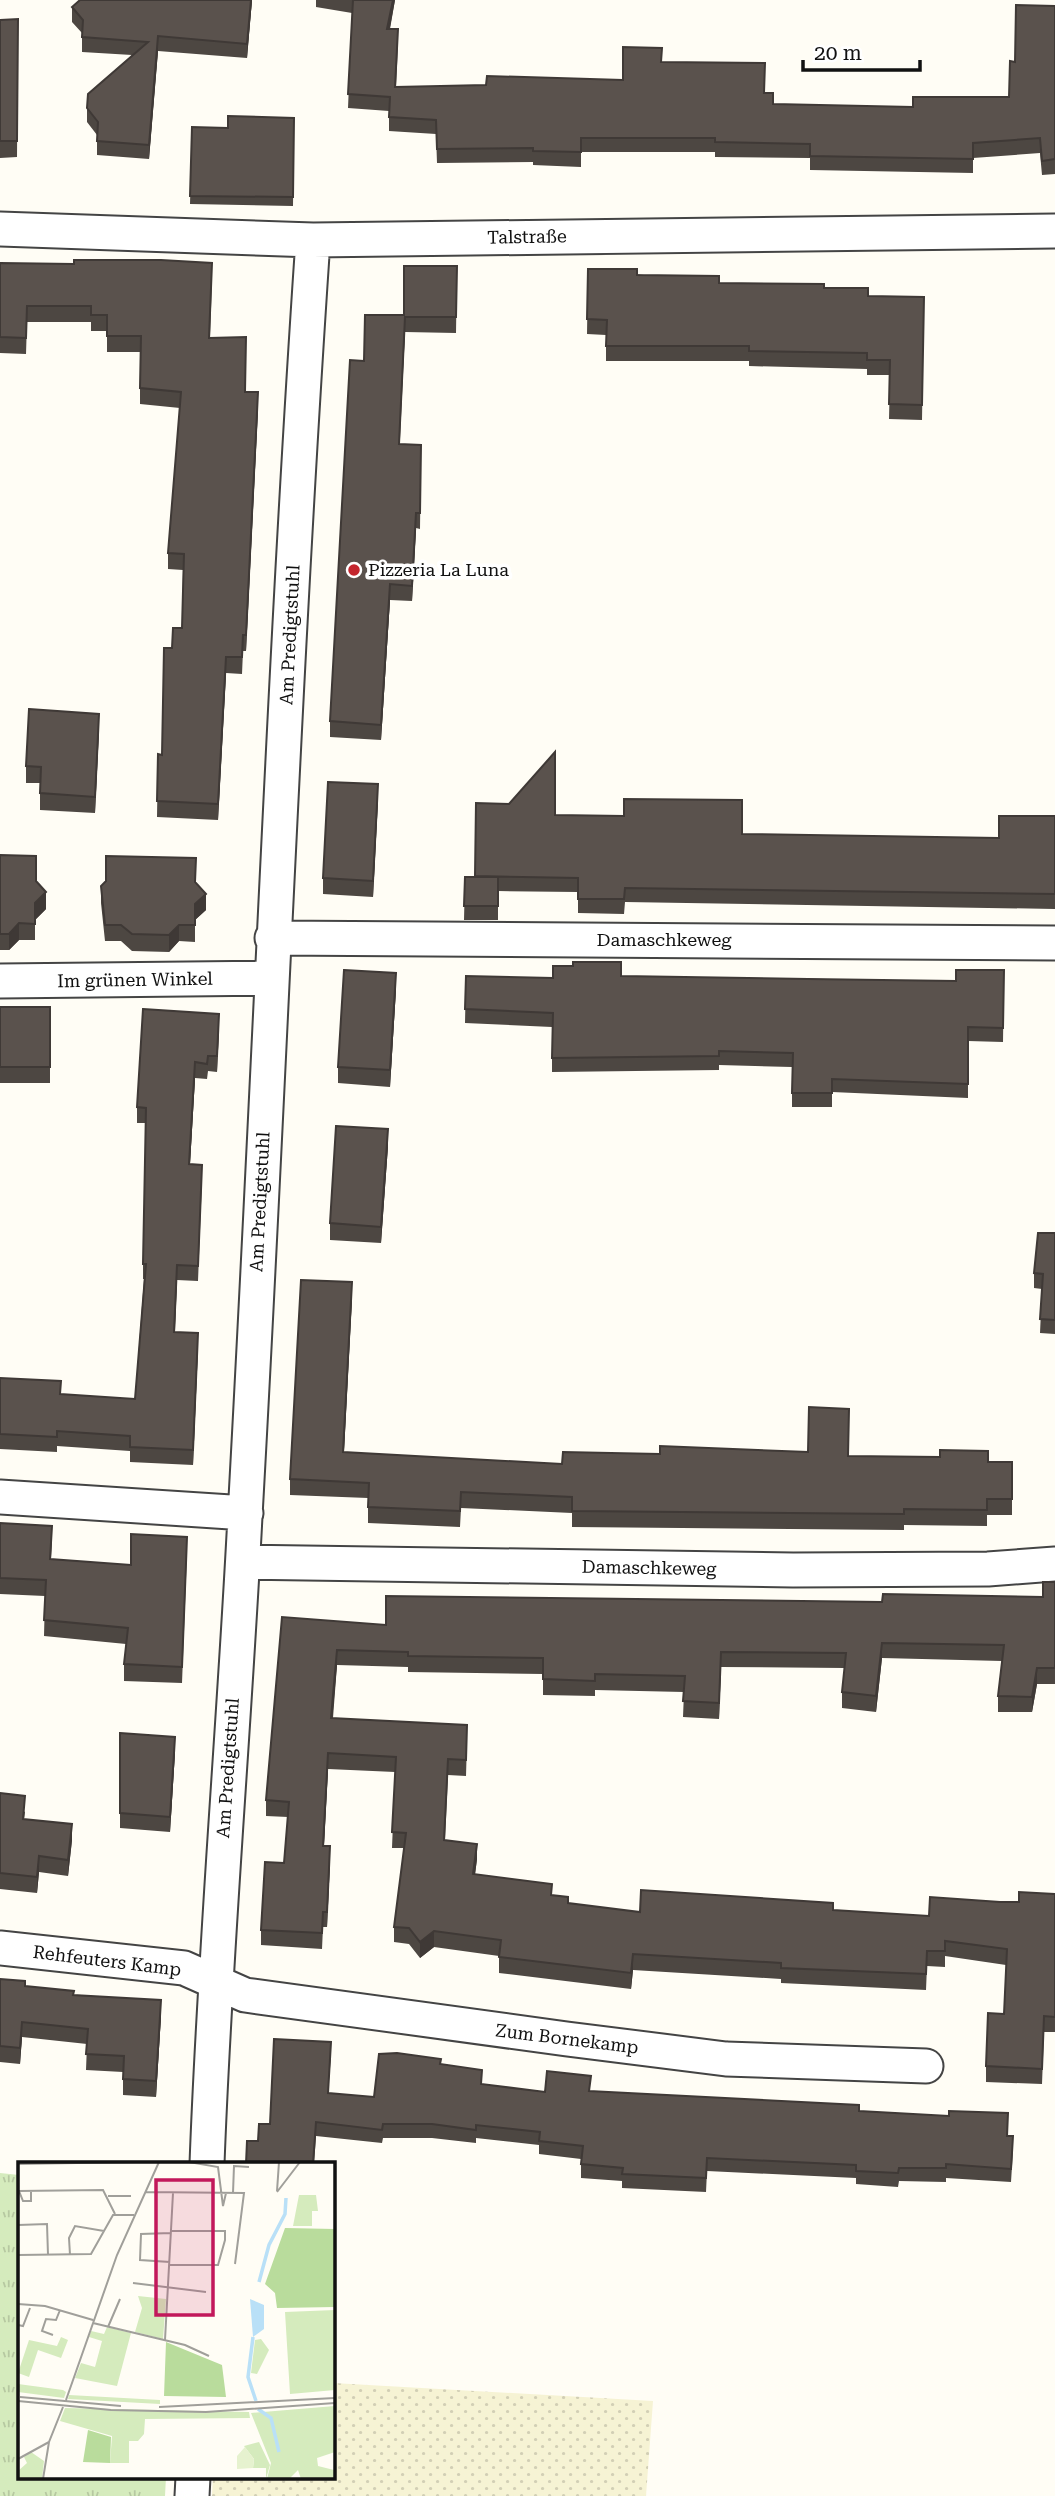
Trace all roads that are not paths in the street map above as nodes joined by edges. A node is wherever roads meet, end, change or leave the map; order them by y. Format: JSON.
{"nodes":[{"id":1,"x":0,"y":229,"type":"edge"},
{"id":2,"x":1055,"y":231,"type":"edge"},
{"id":3,"x":313,"y":240,"type":"junction"},
{"id":4,"x":272,"y":938,"type":"junction"},
{"id":5,"x":1055,"y":943,"type":"edge"},
{"id":6,"x":271,"y":978,"type":"junction"},
{"id":7,"x":0,"y":981,"type":"edge"},
{"id":8,"x":0,"y":1497,"type":"edge"},
{"id":9,"x":246,"y":1513,"type":"junction"},
{"id":10,"x":243,"y":1562,"type":"junction"},
{"id":11,"x":1055,"y":1564,"type":"edge"},
{"id":12,"x":0,"y":1948,"type":"edge"},
{"id":13,"x":213,"y":1979,"type":"junction"},
{"id":14,"x":926,"y":2066,"type":"dead end"},
{"id":15,"x":207,"y":2162,"type":"edge"},
{"id":16,"x":193,"y":2478,"type":"edge"},
{"id":17,"x":192,"y":2496,"type":"edge"}],
"edges":[{"from":1,"to":3,"type":"street","name":"Talstraße"},
{"from":2,"to":3,"type":"street","name":"Talstraße"},
{"from":3,"to":4,"type":"street","name":"Am Predigtstuhl"},
{"from":4,"to":5,"type":"street","name":"Damaschkeweg"},
{"from":4,"to":6,"type":"street","name":"Am Predigtstuhl"},
{"from":6,"to":7,"type":"street","name":"Im grünen Winkel"},
{"from":6,"to":9,"type":"street","name":"Am Predigtstuhl"},
{"from":8,"to":9,"type":"street"},
{"from":9,"to":10,"type":"street","name":"Am Predigtstuhl"},
{"from":10,"to":11,"type":"street","name":"Damaschkeweg"},
{"from":10,"to":13,"type":"street","name":"Am Predigtstuhl"},
{"from":12,"to":13,"type":"street","name":"Rehfeuters Kamp"},
{"from":13,"to":14,"type":"street","name":"Zum Bornekamp"},
{"from":13,"to":15,"type":"street","name":"Am Predigtstuhl"},
{"from":16,"to":17,"type":"street"}]}
